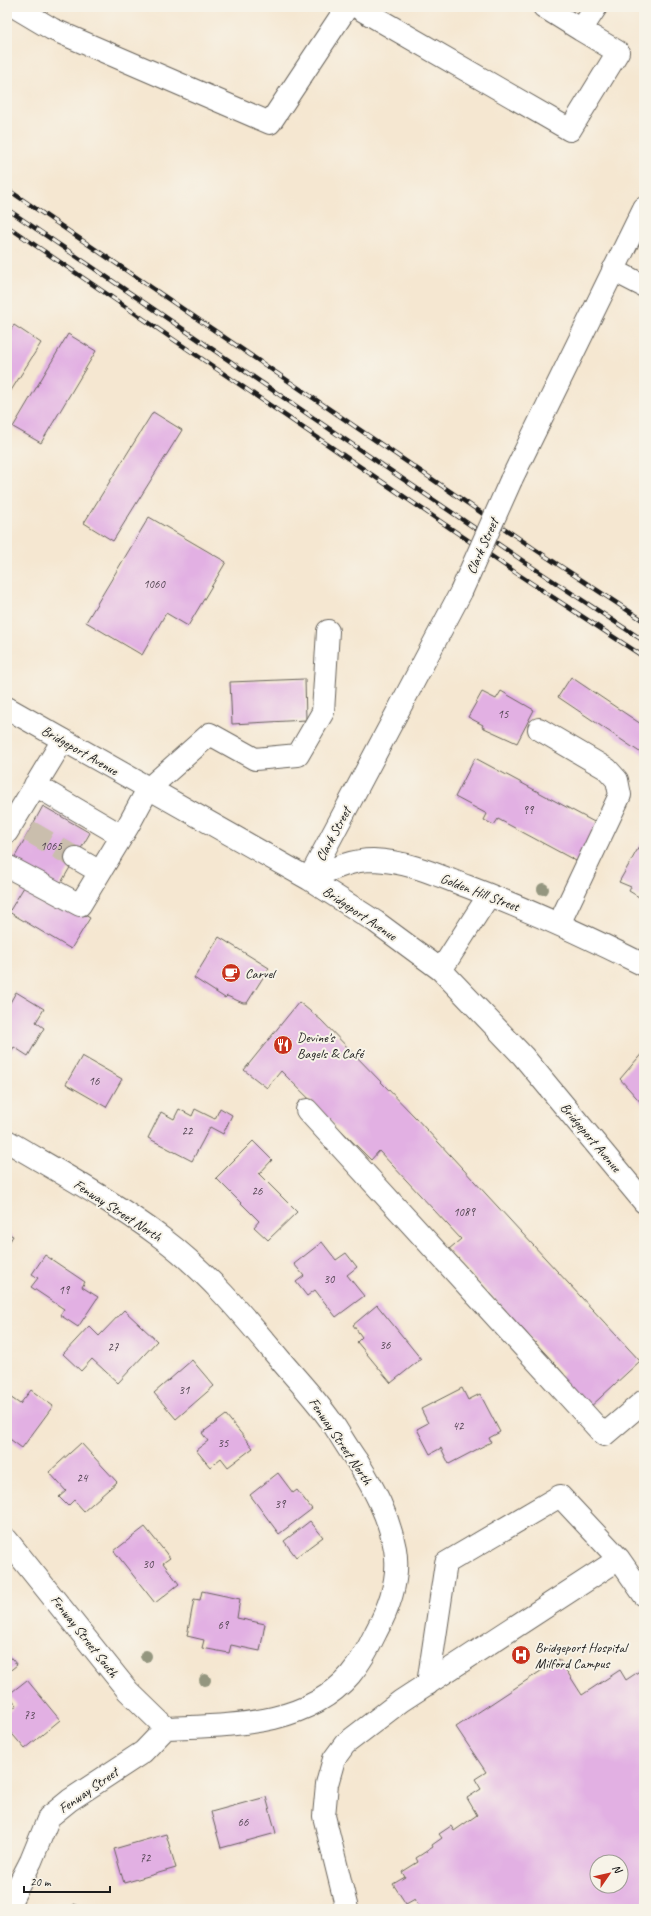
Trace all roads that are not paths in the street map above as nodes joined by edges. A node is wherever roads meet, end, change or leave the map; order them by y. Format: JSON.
{"nodes":[{"id":1,"x":15,"y":7,"type":"edge"},
{"id":2,"x":347,"y":7,"type":"edge"},
{"id":3,"x":357,"y":7,"type":"edge"},
{"id":4,"x":544,"y":7,"type":"edge"},
{"id":5,"x":596,"y":7,"type":"edge"},
{"id":6,"x":582,"y":30,"type":"junction"},
{"id":7,"x":644,"y":208,"type":"edge"},
{"id":8,"x":613,"y":270,"type":"junction"},
{"id":9,"x":644,"y":286,"type":"edge"},
{"id":10,"x":328,"y":631,"type":"dead end"},
{"id":11,"x":7,"y":708,"type":"edge"},
{"id":12,"x":539,"y":729,"type":"dead end"},
{"id":13,"x":63,"y":740,"type":"junction"},
{"id":14,"x":35,"y":785,"type":"junction"},
{"id":15,"x":148,"y":789,"type":"junction"},
{"id":16,"x":14,"y":826,"type":"edge"},
{"id":17,"x":122,"y":836,"type":"junction"},
{"id":18,"x":76,"y":858,"type":"tunnel mouth"},
{"id":19,"x":7,"y":866,"type":"edge"},
{"id":20,"x":100,"y":872,"type":"junction"},
{"id":21,"x":309,"y":879,"type":"junction"},
{"id":22,"x":489,"y":895,"type":"junction"},
{"id":23,"x":559,"y":924,"type":"junction"},
{"id":24,"x":644,"y":965,"type":"edge"},
{"id":25,"x":441,"y":970,"type":"junction"},
{"id":26,"x":307,"y":1110,"type":"dead end"},
{"id":27,"x":7,"y":1141,"type":"edge"},
{"id":28,"x":644,"y":1202,"type":"edge"},
{"id":29,"x":644,"y":1401,"type":"edge"},
{"id":30,"x":7,"y":1540,"type":"edge"},
{"id":31,"x":619,"y":1559,"type":"junction"},
{"id":32,"x":644,"y":1596,"type":"edge"},
{"id":33,"x":428,"y":1684,"type":"junction"},
{"id":34,"x":166,"y":1728,"type":"junction"},
{"id":35,"x":7,"y":1908,"type":"edge"},
{"id":36,"x":347,"y":1909,"type":"edge"}],
"edges":[{"from":1,"to":2,"type":"main road"},
{"from":3,"to":6,"type":"main road"},
{"from":4,"to":6,"type":"main road"},
{"from":5,"to":6,"type":"main road"},
{"from":7,"to":8,"type":"main road","name":"Clark Street"},
{"from":8,"to":9,"type":"main road"},
{"from":8,"to":21,"type":"main road","name":"Clark Street","bridge":true},
{"from":10,"to":15,"type":"main road"},
{"from":11,"to":13,"type":"main road","name":"Bridgeport Avenue"},
{"from":12,"to":23,"type":"main road"},
{"from":13,"to":14,"type":"main road"},
{"from":13,"to":15,"type":"main road","name":"Bridgeport Avenue"},
{"from":14,"to":16,"type":"main road"},
{"from":14,"to":17,"type":"main road"},
{"from":15,"to":17,"type":"main road"},
{"from":15,"to":21,"type":"main road","name":"Bridgeport Avenue"},
{"from":17,"to":20,"type":"main road"},
{"from":18,"to":20,"type":"main road"},
{"from":19,"to":20,"type":"main road"},
{"from":21,"to":22,"type":"main road","name":"Golden Hill Street"},
{"from":21,"to":25,"type":"main road","name":"Bridgeport Avenue"},
{"from":22,"to":23,"type":"main road","name":"Golden Hill Street"},
{"from":22,"to":25,"type":"main road"},
{"from":23,"to":24,"type":"main road","name":"Golden Hill Street"},
{"from":25,"to":28,"type":"main road","name":"Bridgeport Avenue"},
{"from":26,"to":29,"type":"main road"},
{"from":27,"to":34,"type":"main road","name":"Fenway Street North"},
{"from":30,"to":34,"type":"main road","name":"Fenway Street South"},
{"from":31,"to":32,"type":"main road"},
{"from":31,"to":33,"type":"main road"},
{"from":31,"to":33,"type":"main road"},
{"from":33,"to":36,"type":"main road"},
{"from":34,"to":35,"type":"main road","name":"Fenway Street"}]}
